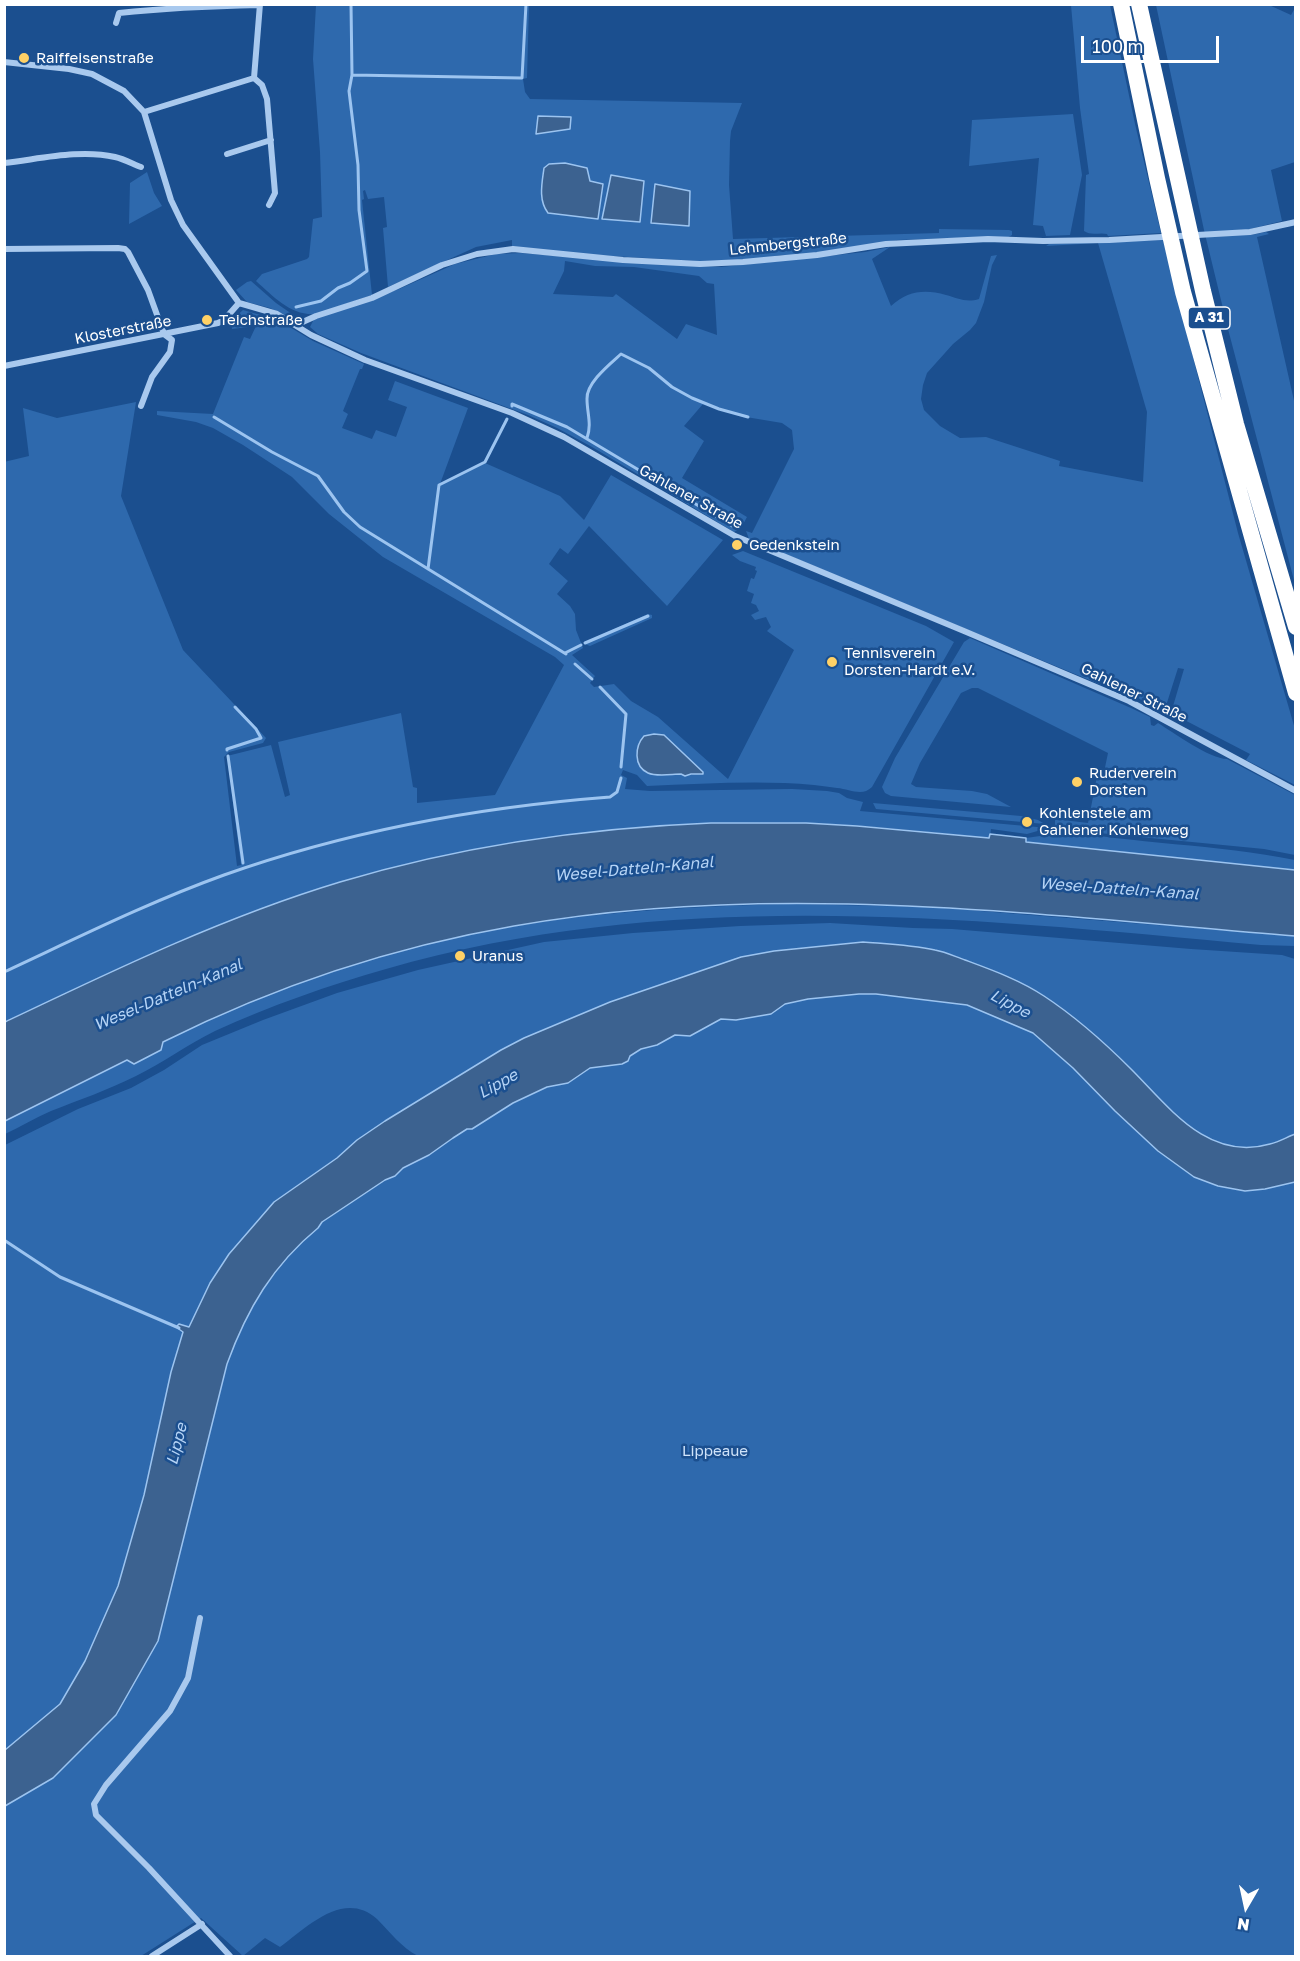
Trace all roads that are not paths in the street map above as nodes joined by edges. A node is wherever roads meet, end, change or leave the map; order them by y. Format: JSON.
{"nodes":[{"id":1,"x":1113,"y":4,"type":"edge"},
{"id":2,"x":1121,"y":4,"type":"edge"},
{"id":3,"x":1139,"y":4,"type":"edge"},
{"id":4,"x":260,"y":5,"type":"edge"},
{"id":5,"x":116,"y":23,"type":"dead end"},
{"id":6,"x":4,"y":62,"type":"edge"},
{"id":7,"x":254,"y":78,"type":"junction"},
{"id":8,"x":1139,"y":98,"type":"junction"},
{"id":9,"x":144,"y":112,"type":"junction"},
{"id":10,"x":271,"y":140,"type":"junction"},
{"id":11,"x":227,"y":154,"type":"dead end"},
{"id":12,"x":4,"y":163,"type":"edge"},
{"id":13,"x":141,"y":167,"type":"dead end"},
{"id":14,"x":269,"y":205,"type":"dead end"},
{"id":15,"x":1296,"y":222,"type":"edge"},
{"id":16,"x":4,"y":249,"type":"edge"},
{"id":17,"x":239,"y":303,"type":"junction"},
{"id":18,"x":296,"y":325,"type":"junction"},
{"id":19,"x":164,"y":333,"type":"junction"},
{"id":20,"x":4,"y":366,"type":"edge"},
{"id":21,"x":141,"y":406,"type":"dead end"},
{"id":22,"x":1296,"y":627,"type":"edge"},
{"id":23,"x":1296,"y":693,"type":"edge"},
{"id":24,"x":1296,"y":791,"type":"edge"},
{"id":25,"x":200,"y":1618,"type":"dead end"},
{"id":26,"x":202,"y":1924,"type":"junction"},
{"id":27,"x":152,"y":1956,"type":"edge"},
{"id":28,"x":230,"y":1956,"type":"edge"}],
"edges":[{"from":1,"to":8,"type":"highway"},
{"from":2,"to":8,"type":"highway","number":"A 31"},
{"from":3,"to":22,"type":"highway","number":"A 31"},
{"from":4,"to":5,"type":"street"},
{"from":4,"to":7,"type":"street"},
{"from":6,"to":9,"type":"street"},
{"from":7,"to":9,"type":"street"},
{"from":7,"to":10,"type":"street"},
{"from":8,"to":23,"type":"highway","number":"A 31"},
{"from":9,"to":17,"type":"street"},
{"from":10,"to":11,"type":"street"},
{"from":10,"to":14,"type":"street"},
{"from":12,"to":13,"type":"street"},
{"from":15,"to":18,"type":"street","name":"Lehmbergstraße"},
{"from":16,"to":19,"type":"street"},
{"from":17,"to":18,"type":"street","name":"Gahlener Straße"},
{"from":17,"to":19,"type":"street","name":"Klosterstraße"},
{"from":18,"to":24,"type":"street","name":"Gahlener Straße"},
{"from":19,"to":20,"type":"street","name":"Klosterstraße"},
{"from":19,"to":21,"type":"street"},
{"from":25,"to":26,"type":"street"},
{"from":26,"to":27,"type":"street"},
{"from":26,"to":28,"type":"street"}]}
